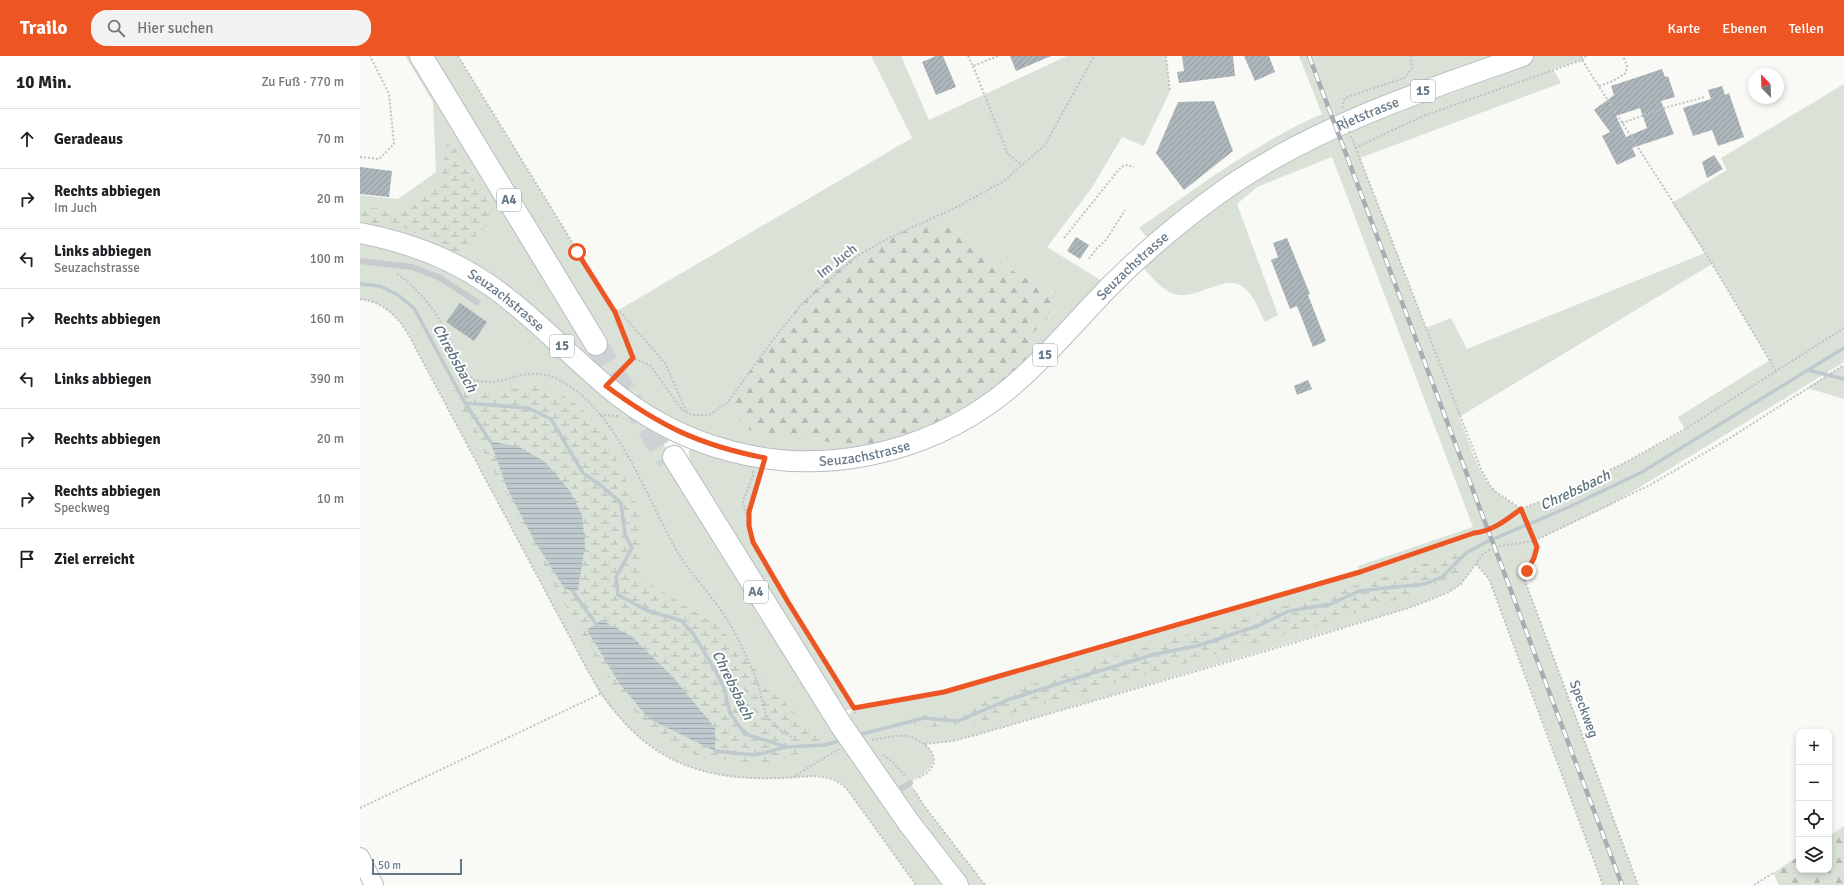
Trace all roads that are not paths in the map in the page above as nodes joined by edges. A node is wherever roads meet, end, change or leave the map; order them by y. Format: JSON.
{"nodes":[{"id":1,"x":421,"y":56,"type":"edge"},
{"id":2,"x":429,"y":56,"type":"edge"},
{"id":3,"x":1523,"y":56,"type":"edge"},
{"id":4,"x":1325,"y":132,"type":"joint"},
{"id":5,"x":360,"y":233,"type":"edge"},
{"id":6,"x":360,"y":261,"type":"edge"},
{"id":7,"x":478,"y":302,"type":"dead end"},
{"id":8,"x":670,"y":459,"type":"tunnel mouth"},
{"id":9,"x":864,"y":753,"type":"junction"},
{"id":10,"x":910,"y":783,"type":"road end"},
{"id":11,"x":890,"y":796,"type":"junction"},
{"id":12,"x":360,"y":857,"type":"edge"},
{"id":13,"x":374,"y":885,"type":"edge"},
{"id":14,"x":948,"y":885,"type":"edge"},
{"id":15,"x":957,"y":885,"type":"edge"}],
"edges":[{"from":1,"to":2,"type":"highway","number":"A4"},
{"from":3,"to":4,"type":"main road","name":"Rietstrasse","number":"15"},
{"from":4,"to":5,"type":"main road","name":"Seuzachstrasse","number":"15"},
{"from":6,"to":7,"type":"lane"},
{"from":8,"to":9,"type":"highway","number":"A4","bridge":true},
{"from":9,"to":11,"type":"highway","number":"A4"},
{"from":9,"to":14,"type":"highway","number":"A4"},
{"from":10,"to":11,"type":"lane"},
{"from":11,"to":15,"type":"highway","number":"A4"},
{"from":12,"to":13,"type":"street"}]}
